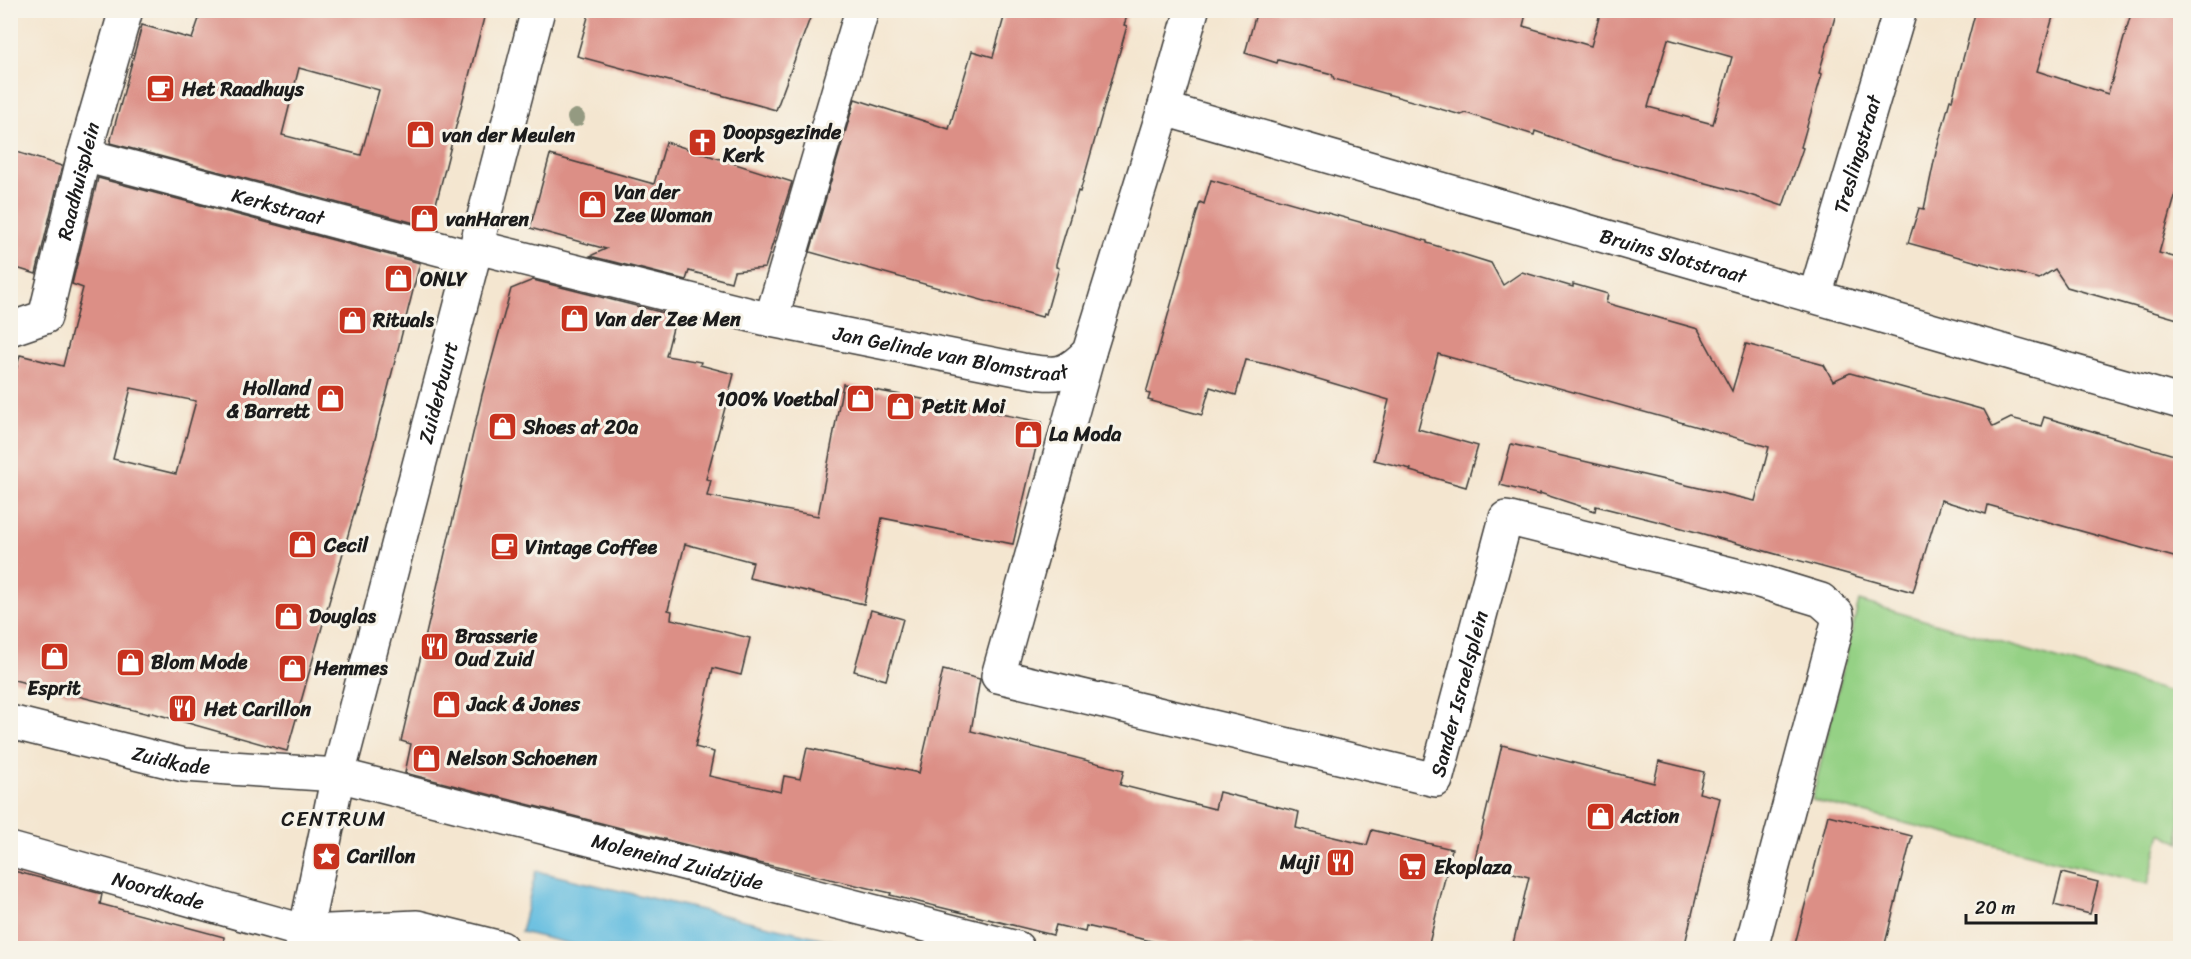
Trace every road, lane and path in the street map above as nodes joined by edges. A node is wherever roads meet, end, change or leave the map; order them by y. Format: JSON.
{"nodes":[{"id":1,"x":126,"y":10,"type":"edge"},
{"id":2,"x":538,"y":10,"type":"edge"},
{"id":3,"x":862,"y":10,"type":"edge"},
{"id":4,"x":1192,"y":10,"type":"edge"},
{"id":5,"x":1900,"y":10,"type":"edge"},
{"id":6,"x":1164,"y":109,"type":"junction"},
{"id":7,"x":84,"y":155,"type":"junction"},
{"id":8,"x":475,"y":253,"type":"junction"},
{"id":9,"x":1815,"y":296,"type":"junction"},
{"id":10,"x":771,"y":320,"type":"junction"},
{"id":11,"x":10,"y":328,"type":"edge"},
{"id":12,"x":1089,"y":352,"type":"junction"},
{"id":13,"x":2181,"y":402,"type":"edge"},
{"id":14,"x":10,"y":722,"type":"edge"},
{"id":15,"x":338,"y":775,"type":"junction"},
{"id":16,"x":10,"y":849,"type":"edge"},
{"id":17,"x":304,"y":940,"type":"edge"},
{"id":18,"x":501,"y":948,"type":"edge"},
{"id":19,"x":1017,"y":948,"type":"edge"},
{"id":20,"x":1751,"y":948,"type":"edge"}],
"edges":[{"from":1,"to":7,"type":"street","name":"Raadhuisplein"},
{"from":2,"to":8,"type":"street","name":"Zuiderbuurt"},
{"from":3,"to":10,"type":"street"},
{"from":4,"to":6,"type":"street","name":"Jan Gelinde van Blomstraat"},
{"from":5,"to":9,"type":"street","name":"Treslingstraat"},
{"from":6,"to":9,"type":"street","name":"Bruins Slotstraat"},
{"from":6,"to":12,"type":"street","name":"Jan Gelinde van Blomstraat"},
{"from":7,"to":8,"type":"street","name":"Kerkstraat"},
{"from":7,"to":11,"type":"street","name":"Raadhuisplein"},
{"from":8,"to":10,"type":"street","name":"Kerkstraat"},
{"from":8,"to":15,"type":"street","name":"Zuiderbuurt"},
{"from":9,"to":13,"type":"street","name":"Bruins Slotstraat"},
{"from":10,"to":12,"type":"street","name":"Jan Gelinde van Blomstraat"},
{"from":12,"to":20,"type":"street","name":"Sander Israelsplein"},
{"from":14,"to":15,"type":"street","name":"Zuidkade"},
{"from":15,"to":17,"type":"street","name":"Zuiderbuurt"},
{"from":15,"to":19,"type":"street","name":"Moleneind Zuidzijde"},
{"from":16,"to":17,"type":"street","name":"Noordkade"},
{"from":17,"to":18,"type":"street","name":"Noordkade"}]}
